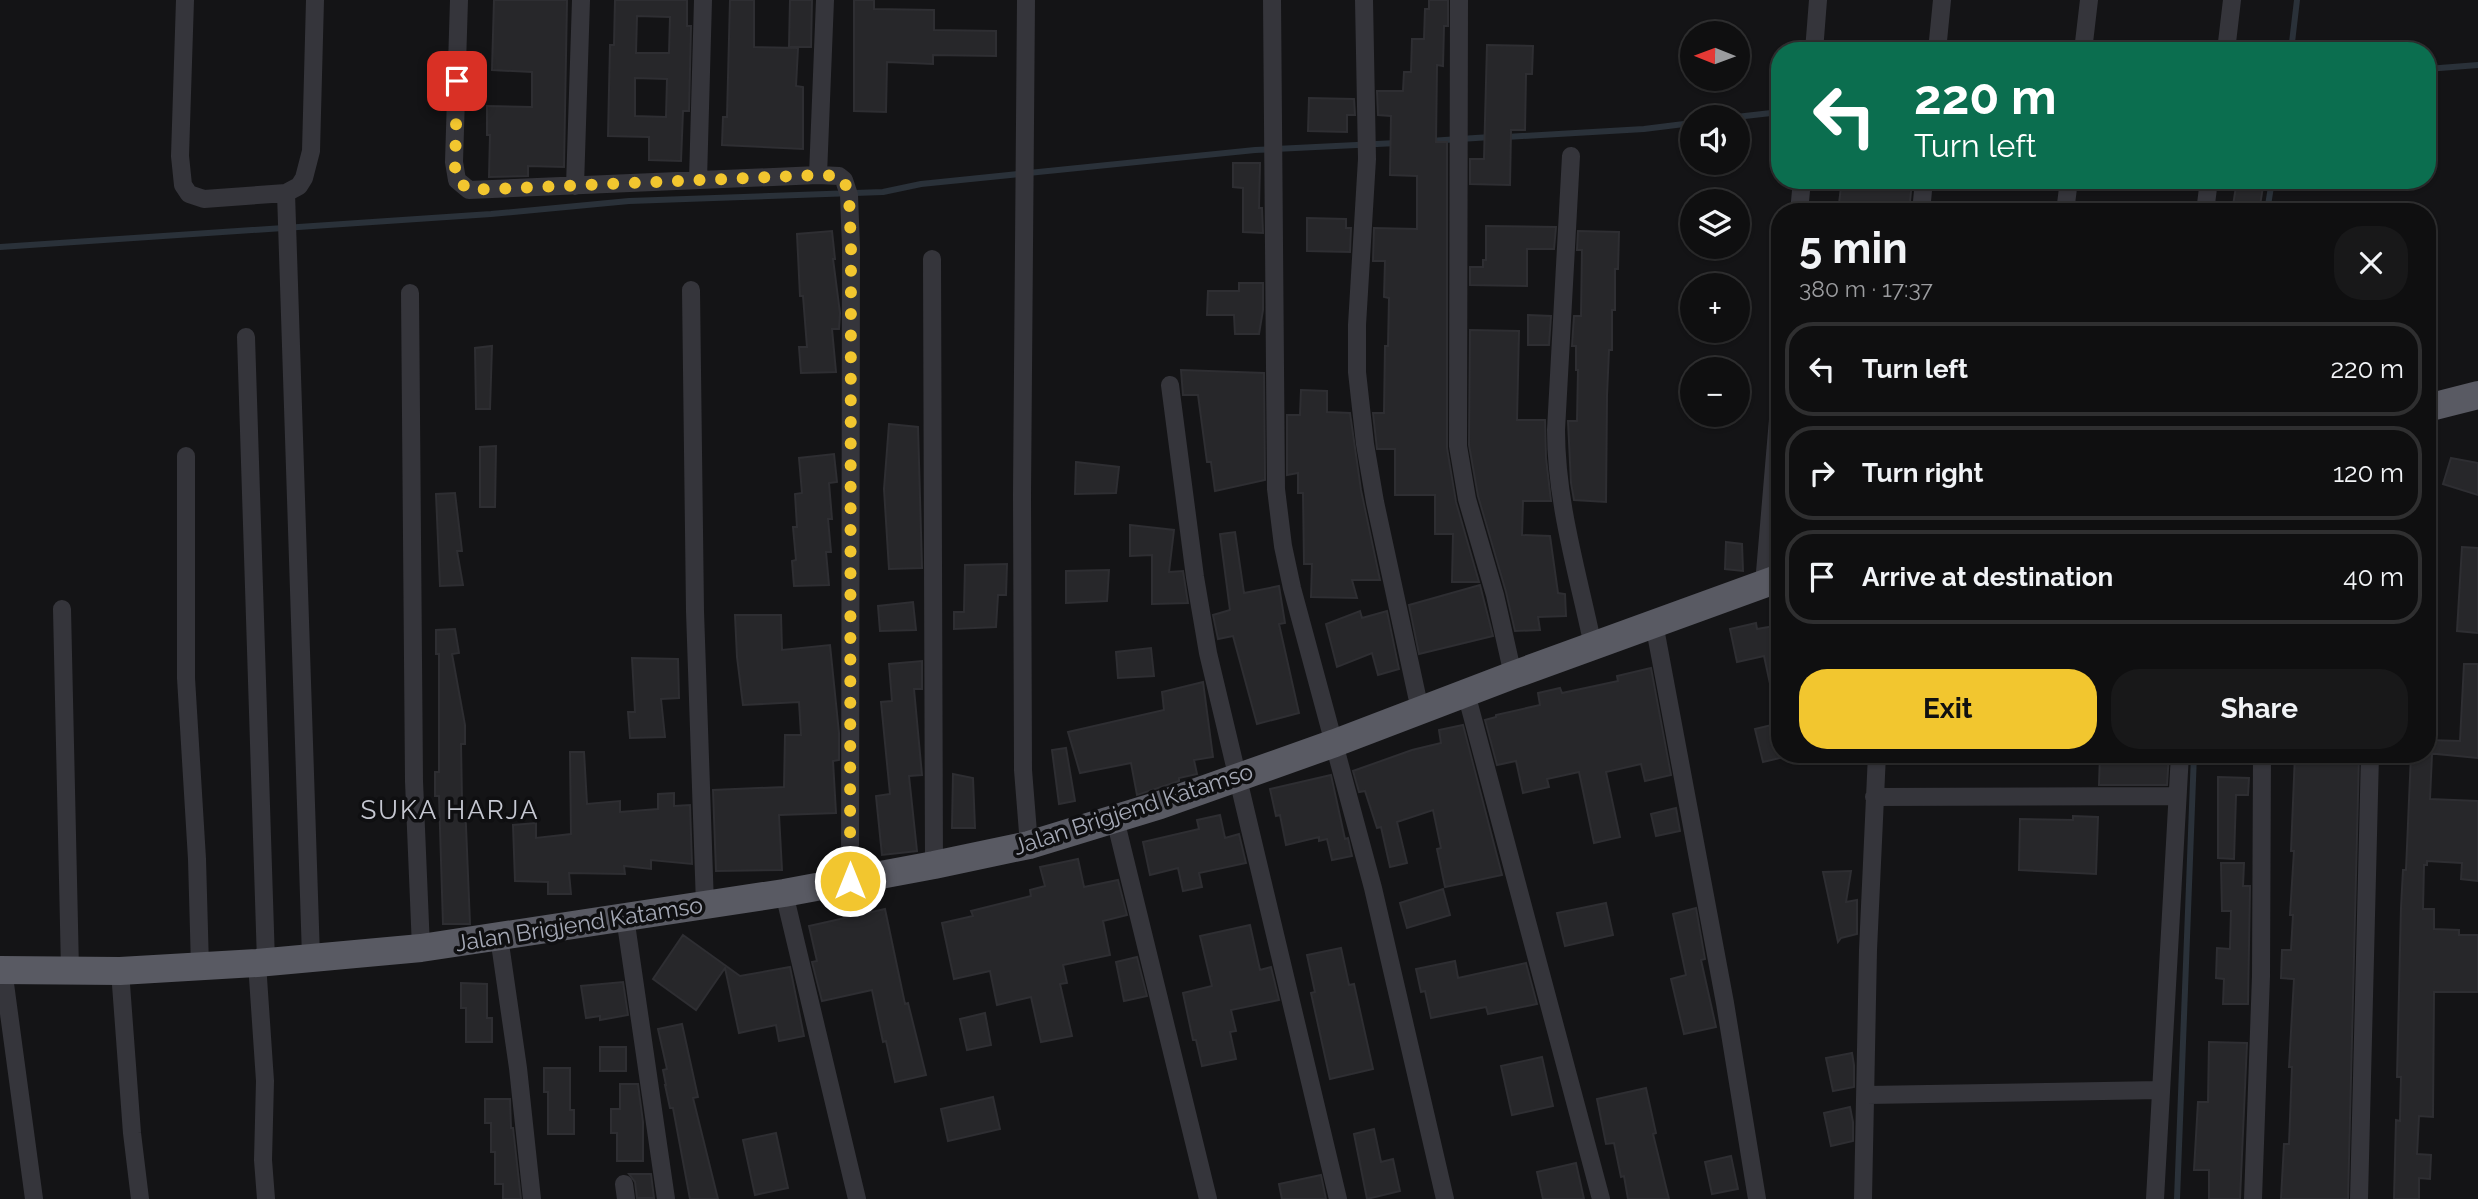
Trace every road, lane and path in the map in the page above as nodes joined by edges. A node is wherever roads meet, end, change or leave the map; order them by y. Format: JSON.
{"nodes":[{"id":1,"x":185,"y":0,"type":"edge"},
{"id":2,"x":315,"y":0,"type":"edge"},
{"id":3,"x":459,"y":0,"type":"edge"},
{"id":4,"x":581,"y":0,"type":"edge"},
{"id":5,"x":703,"y":0,"type":"edge"},
{"id":6,"x":825,"y":0,"type":"edge"},
{"id":7,"x":1026,"y":0,"type":"edge"},
{"id":8,"x":1272,"y":0,"type":"edge"},
{"id":9,"x":1364,"y":0,"type":"edge"},
{"id":10,"x":1459,"y":0,"type":"edge"},
{"id":11,"x":1818,"y":0,"type":"edge"},
{"id":12,"x":1942,"y":0,"type":"edge"},
{"id":13,"x":2089,"y":0,"type":"edge"},
{"id":14,"x":2232,"y":0,"type":"edge"},
{"id":15,"x":1815,"y":42,"type":"edge"},
{"id":16,"x":1938,"y":42,"type":"edge"},
{"id":17,"x":2085,"y":42,"type":"edge"},
{"id":18,"x":2227,"y":42,"type":"edge"},
{"id":19,"x":1571,"y":156,"type":"dead end"},
{"id":20,"x":818,"y":175,"type":"junction"},
{"id":21,"x":698,"y":180,"type":"junction"},
{"id":22,"x":575,"y":186,"type":"junction"},
{"id":23,"x":286,"y":201,"type":"junction"},
{"id":24,"x":932,"y":259,"type":"dead end"},
{"id":25,"x":691,"y":290,"type":"dead end"},
{"id":26,"x":410,"y":293,"type":"dead end"},
{"id":27,"x":246,"y":337,"type":"dead end"},
{"id":28,"x":1170,"y":385,"type":"dead end"},
{"id":29,"x":2478,"y":395,"type":"edge"},
{"id":30,"x":2436,"y":406,"type":"edge"},
{"id":31,"x":186,"y":456,"type":"dead end"},
{"id":32,"x":1771,"y":581,"type":"edge"},
{"id":33,"x":62,"y":610,"type":"dead end"},
{"id":34,"x":1654,"y":623,"type":"junction"},
{"id":35,"x":1593,"y":646,"type":"junction"},
{"id":36,"x":1513,"y":675,"type":"junction"},
{"id":37,"x":1466,"y":693,"type":"junction"},
{"id":38,"x":1420,"y":710,"type":"junction"},
{"id":39,"x":1335,"y":743,"type":"junction"},
{"id":40,"x":1876,"y":763,"type":"edge"},
{"id":41,"x":2179,"y":763,"type":"edge"},
{"id":42,"x":2262,"y":763,"type":"edge"},
{"id":43,"x":2370,"y":763,"type":"edge"},
{"id":44,"x":1237,"y":777,"type":"junction"},
{"id":45,"x":2177,"y":796,"type":"junction"},
{"id":46,"x":1874,"y":797,"type":"junction"},
{"id":47,"x":1115,"y":819,"type":"junction"},
{"id":48,"x":1029,"y":845,"type":"junction"},
{"id":49,"x":934,"y":865,"type":"junction"},
{"id":50,"x":850,"y":881,"type":"junction"},
{"id":51,"x":784,"y":893,"type":"junction"},
{"id":52,"x":705,"y":905,"type":"junction"},
{"id":53,"x":625,"y":917,"type":"junction"},
{"id":54,"x":499,"y":937,"type":"junction"},
{"id":55,"x":421,"y":948,"type":"junction"},
{"id":56,"x":311,"y":957,"type":"junction"},
{"id":57,"x":261,"y":962,"type":"junction"},
{"id":58,"x":200,"y":967,"type":"junction"},
{"id":59,"x":2,"y":970,"type":"edge"},
{"id":60,"x":70,"y":970,"type":"junction"},
{"id":61,"x":120,"y":971,"type":"junction"},
{"id":62,"x":2160,"y":1090,"type":"junction"},
{"id":63,"x":1867,"y":1095,"type":"junction"},
{"id":64,"x":34,"y":1199,"type":"edge"},
{"id":65,"x":140,"y":1199,"type":"edge"},
{"id":66,"x":266,"y":1199,"type":"edge"},
{"id":67,"x":532,"y":1199,"type":"edge"},
{"id":68,"x":666,"y":1199,"type":"edge"},
{"id":69,"x":857,"y":1199,"type":"edge"},
{"id":70,"x":1208,"y":1199,"type":"edge"},
{"id":71,"x":1338,"y":1199,"type":"edge"},
{"id":72,"x":1445,"y":1199,"type":"edge"},
{"id":73,"x":1601,"y":1199,"type":"edge"},
{"id":74,"x":1757,"y":1199,"type":"edge"},
{"id":75,"x":1863,"y":1199,"type":"edge"},
{"id":76,"x":2155,"y":1199,"type":"edge"},
{"id":77,"x":2253,"y":1199,"type":"edge"},
{"id":78,"x":2359,"y":1199,"type":"edge"}],
"edges":[{"from":1,"to":23,"type":"street"},
{"from":2,"to":23,"type":"street"},
{"from":3,"to":22,"type":"street"},
{"from":4,"to":22,"type":"street"},
{"from":5,"to":21,"type":"street"},
{"from":6,"to":20,"type":"street"},
{"from":7,"to":48,"type":"street"},
{"from":8,"to":39,"type":"street"},
{"from":9,"to":38,"type":"street"},
{"from":10,"to":36,"type":"street"},
{"from":11,"to":15,"type":"street"},
{"from":12,"to":16,"type":"street"},
{"from":13,"to":17,"type":"street"},
{"from":14,"to":18,"type":"street"},
{"from":19,"to":35,"type":"street"},
{"from":20,"to":21,"type":"street"},
{"from":20,"to":50,"type":"street"},
{"from":21,"to":22,"type":"street"},
{"from":23,"to":56,"type":"street"},
{"from":24,"to":49,"type":"street"},
{"from":25,"to":52,"type":"street"},
{"from":26,"to":55,"type":"street"},
{"from":27,"to":57,"type":"street"},
{"from":28,"to":44,"type":"street"},
{"from":29,"to":30,"type":"highway"},
{"from":31,"to":58,"type":"street"},
{"from":32,"to":34,"type":"highway","name":"Jalan Brigjend Katamso"},
{"from":33,"to":60,"type":"street"},
{"from":34,"to":35,"type":"highway","name":"Jalan Brigjend Katamso"},
{"from":34,"to":74,"type":"street"},
{"from":35,"to":36,"type":"highway","name":"Jalan Brigjend Katamso"},
{"from":36,"to":37,"type":"highway","name":"Jalan Brigjend Katamso"},
{"from":37,"to":38,"type":"highway","name":"Jalan Brigjend Katamso"},
{"from":37,"to":73,"type":"street"},
{"from":38,"to":39,"type":"highway","name":"Jalan Brigjend Katamso"},
{"from":39,"to":44,"type":"highway","name":"Jalan Brigjend Katamso"},
{"from":39,"to":72,"type":"street"},
{"from":40,"to":46,"type":"street"},
{"from":41,"to":45,"type":"street"},
{"from":42,"to":77,"type":"street"},
{"from":43,"to":78,"type":"street"},
{"from":44,"to":47,"type":"highway","name":"Jalan Brigjend Katamso"},
{"from":44,"to":71,"type":"street"},
{"from":45,"to":46,"type":"street"},
{"from":45,"to":62,"type":"street"},
{"from":46,"to":63,"type":"street"},
{"from":47,"to":48,"type":"highway","name":"Jalan Brigjend Katamso"},
{"from":47,"to":70,"type":"street"},
{"from":48,"to":49,"type":"highway","name":"Jalan Brigjend Katamso"},
{"from":49,"to":50,"type":"highway","name":"Jalan Brigjend Katamso"},
{"from":50,"to":51,"type":"highway","name":"Jalan Brigjend Katamso"},
{"from":51,"to":52,"type":"highway","name":"Jalan Brigjend Katamso"},
{"from":51,"to":69,"type":"street"},
{"from":52,"to":53,"type":"highway","name":"Jalan Brigjend Katamso"},
{"from":53,"to":54,"type":"highway","name":"Jalan Brigjend Katamso"},
{"from":53,"to":68,"type":"street"},
{"from":54,"to":55,"type":"highway","name":"Jalan Brigjend Katamso"},
{"from":54,"to":67,"type":"street"},
{"from":55,"to":56,"type":"highway","name":"Jalan Brigjend Katamso"},
{"from":56,"to":57,"type":"highway","name":"Jalan Brigjend Katamso"},
{"from":57,"to":58,"type":"highway","name":"Jalan Brigjend Katamso"},
{"from":57,"to":66,"type":"street"},
{"from":58,"to":61,"type":"highway","name":"Jalan Brigjend Katamso"},
{"from":59,"to":60,"type":"highway","name":"Jalan Brigjend Katamso"},
{"from":59,"to":64,"type":"street"},
{"from":60,"to":61,"type":"highway","name":"Jalan Brigjend Katamso"},
{"from":61,"to":65,"type":"street"},
{"from":62,"to":63,"type":"street"},
{"from":62,"to":76,"type":"street"},
{"from":63,"to":75,"type":"street"}]}
